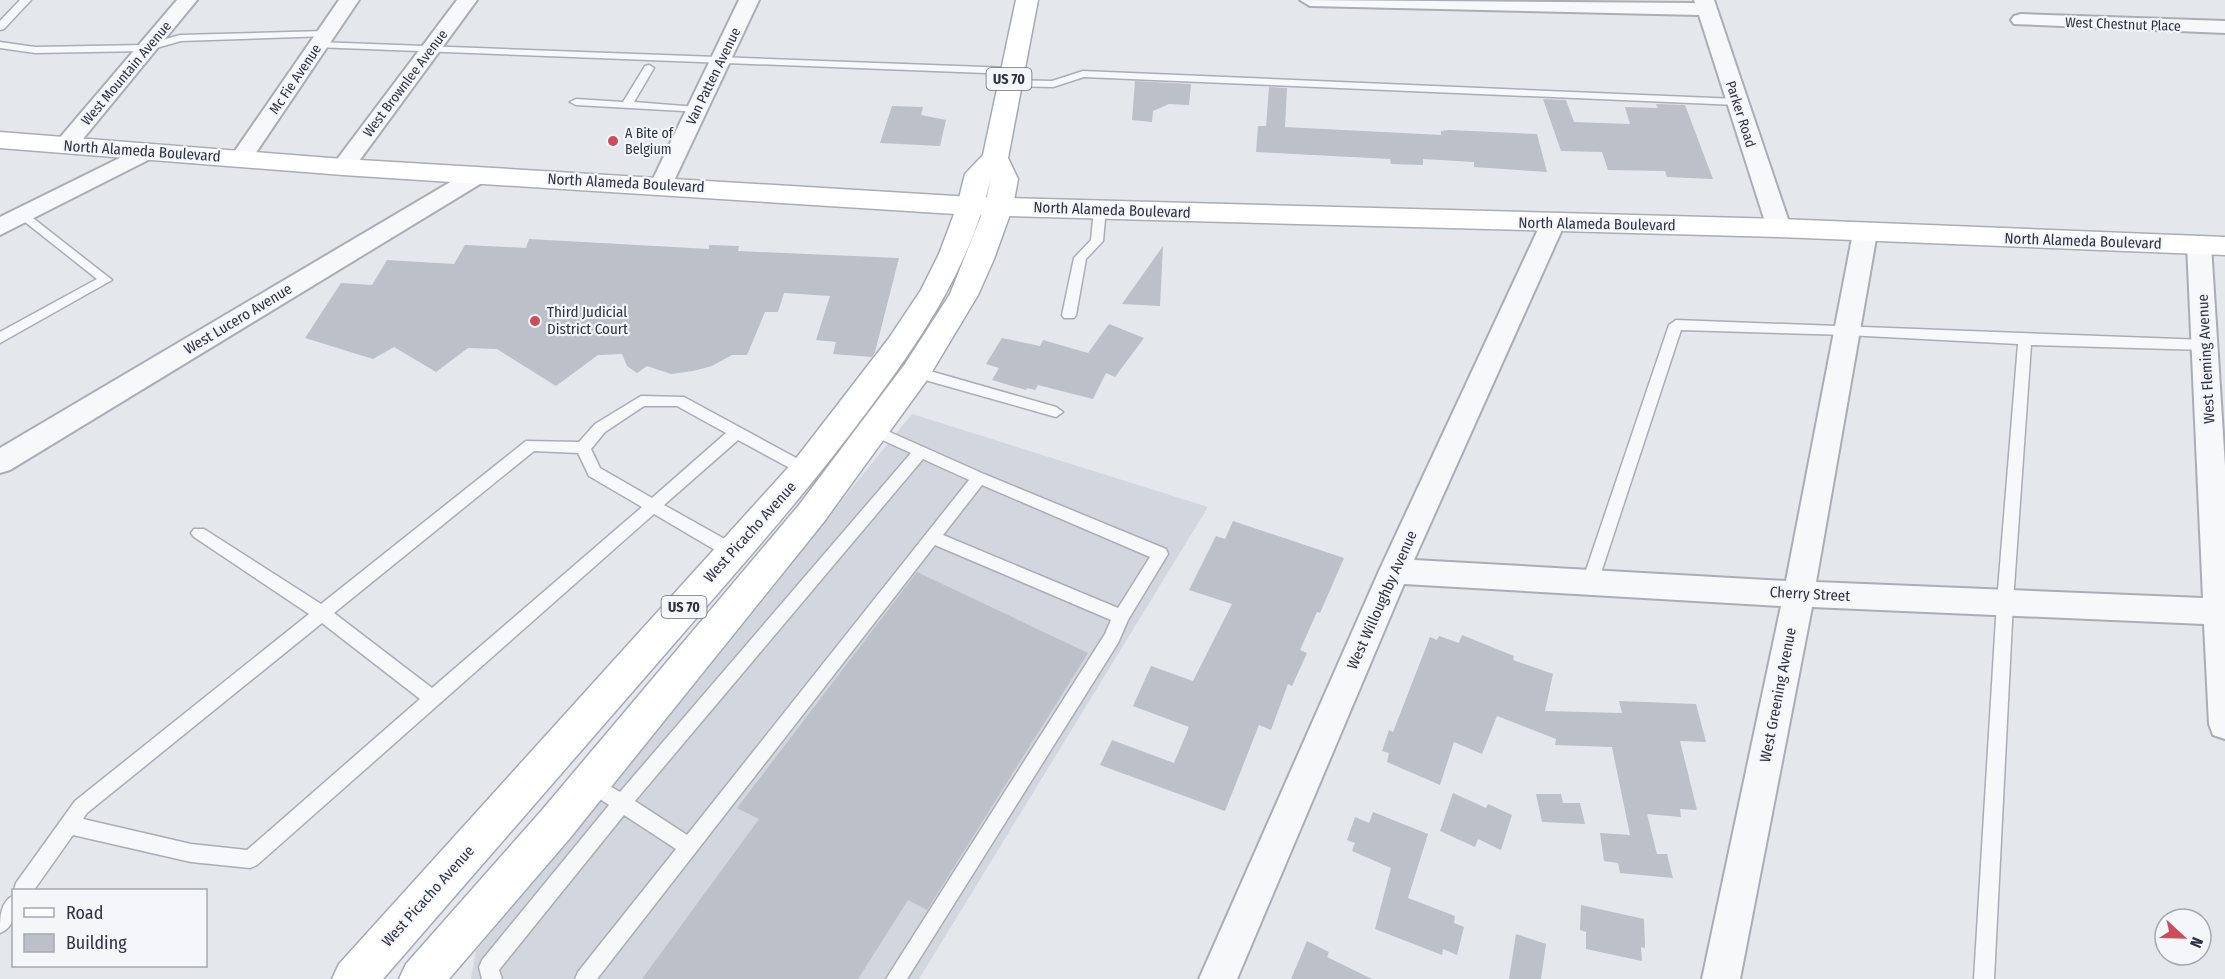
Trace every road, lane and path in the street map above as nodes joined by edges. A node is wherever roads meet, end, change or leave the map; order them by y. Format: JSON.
{"nodes":[{"id":1,"x":26,"y":0,"type":"edge"},
{"id":2,"x":187,"y":0,"type":"edge"},
{"id":3,"x":349,"y":0,"type":"edge"},
{"id":4,"x":467,"y":0,"type":"edge"},
{"id":5,"x":749,"y":0,"type":"edge"},
{"id":6,"x":1027,"y":0,"type":"edge"},
{"id":7,"x":1310,"y":0,"type":"edge"},
{"id":8,"x":1705,"y":4,"type":"edge"},
{"id":9,"x":2021,"y":20,"type":"dead end"},
{"id":10,"x":0,"y":27,"type":"edge"},
{"id":11,"x":2225,"y":27,"type":"edge"},
{"id":12,"x":322,"y":40,"type":"junction"},
{"id":13,"x":0,"y":45,"type":"edge"},
{"id":14,"x":146,"y":48,"type":"junction"},
{"id":15,"x":431,"y":48,"type":"junction"},
{"id":16,"x":720,"y":62,"type":"junction"},
{"id":17,"x":649,"y":68,"type":"dead end"},
{"id":18,"x":1010,"y":77,"type":"junction"},
{"id":19,"x":576,"y":102,"type":"dead end"},
{"id":20,"x":1737,"y":102,"type":"junction"},
{"id":21,"x":627,"y":105,"type":"junction"},
{"id":22,"x":697,"y":110,"type":"junction"},
{"id":23,"x":4,"y":144,"type":"edge"},
{"id":24,"x":65,"y":146,"type":"junction"},
{"id":25,"x":146,"y":152,"type":"junction"},
{"id":26,"x":241,"y":158,"type":"junction"},
{"id":27,"x":343,"y":167,"type":"junction"},
{"id":28,"x":477,"y":176,"type":"junction"},
{"id":29,"x":662,"y":185,"type":"junction"},
{"id":30,"x":985,"y":206,"type":"junction"},
{"id":31,"x":1100,"y":209,"type":"junction"},
{"id":32,"x":24,"y":215,"type":"junction"},
{"id":33,"x":1553,"y":223,"type":"junction"},
{"id":34,"x":0,"y":227,"type":"edge"},
{"id":35,"x":1779,"y":228,"type":"junction"},
{"id":36,"x":1865,"y":233,"type":"junction"},
{"id":37,"x":2212,"y":245,"type":"edge"},
{"id":38,"x":1069,"y":315,"type":"dead end"},
{"id":39,"x":1847,"y":330,"type":"junction"},
{"id":40,"x":0,"y":338,"type":"edge"},
{"id":41,"x":2025,"y":340,"type":"junction"},
{"id":42,"x":2205,"y":345,"type":"junction"},
{"id":43,"x":916,"y":372,"type":"junction"},
{"id":44,"x":1056,"y":412,"type":"dead end"},
{"id":45,"x":874,"y":430,"type":"junction"},
{"id":46,"x":737,"y":432,"type":"junction"},
{"id":47,"x":583,"y":448,"type":"junction"},
{"id":48,"x":921,"y":451,"type":"junction"},
{"id":49,"x":0,"y":462,"type":"edge"},
{"id":50,"x":806,"y":470,"type":"junction"},
{"id":51,"x":979,"y":478,"type":"junction"},
{"id":52,"x":654,"y":506,"type":"junction"},
{"id":53,"x":199,"y":533,"type":"dead end"},
{"id":54,"x":932,"y":537,"type":"junction"},
{"id":55,"x":733,"y":552,"type":"junction"},
{"id":56,"x":1394,"y":571,"type":"junction"},
{"id":57,"x":1590,"y":582,"type":"junction"},
{"id":58,"x":1798,"y":594,"type":"junction"},
{"id":59,"x":2005,"y":602,"type":"junction"},
{"id":60,"x":2223,"y":612,"type":"edge"},
{"id":61,"x":321,"y":613,"type":"junction"},
{"id":62,"x":1121,"y":617,"type":"junction"},
{"id":63,"x":433,"y":699,"type":"junction"},
{"id":64,"x":2225,"y":724,"type":"edge"},
{"id":65,"x":590,"y":783,"type":"junction"},
{"id":66,"x":623,"y":802,"type":"junction"},
{"id":67,"x":69,"y":825,"type":"junction"},
{"id":68,"x":688,"y":847,"type":"junction"},
{"id":69,"x":24,"y":889,"type":"edge"},
{"id":70,"x":486,"y":902,"type":"junction"},
{"id":71,"x":12,"y":907,"type":"edge"},
{"id":72,"x":0,"y":923,"type":"edge"},
{"id":73,"x":354,"y":979,"type":"edge"},
{"id":74,"x":421,"y":979,"type":"edge"},
{"id":75,"x":441,"y":979,"type":"edge"},
{"id":76,"x":492,"y":979,"type":"edge"},
{"id":77,"x":585,"y":979,"type":"edge"},
{"id":78,"x":896,"y":979,"type":"edge"},
{"id":79,"x":1218,"y":979,"type":"edge"},
{"id":80,"x":1722,"y":979,"type":"edge"},
{"id":81,"x":1984,"y":979,"type":"edge"}],
"edges":[{"from":1,"to":10,"type":"lane"},
{"from":2,"to":14,"type":"street","name":"West Mountain Avenue"},
{"from":3,"to":12,"type":"street","name":"Mc Fie Avenue"},
{"from":4,"to":15,"type":"street","name":"West Brownlee Avenue"},
{"from":5,"to":16,"type":"street","name":"Van Patten Avenue"},
{"from":6,"to":18,"type":"main road","name":"West Picacho Avenue","number":"US 70"},
{"from":7,"to":8,"type":"street"},
{"from":8,"to":20,"type":"street","name":"Parker Road"},
{"from":9,"to":11,"type":"street","name":"West Chestnut Place"},
{"from":12,"to":14,"type":"lane"},
{"from":12,"to":15,"type":"lane"},
{"from":12,"to":26,"type":"street","name":"Mc Fie Avenue"},
{"from":13,"to":14,"type":"lane"},
{"from":14,"to":24,"type":"street","name":"West Mountain Avenue"},
{"from":15,"to":16,"type":"lane"},
{"from":15,"to":27,"type":"street","name":"West Brownlee Avenue"},
{"from":16,"to":18,"type":"lane"},
{"from":16,"to":22,"type":"street","name":"Van Patten Avenue"},
{"from":17,"to":21,"type":"lane"},
{"from":18,"to":20,"type":"lane"},
{"from":18,"to":30,"type":"main road","name":"West Picacho Avenue","number":"US 70"},
{"from":19,"to":21,"type":"lane"},
{"from":20,"to":35,"type":"street","name":"Parker Road"},
{"from":21,"to":22,"type":"lane"},
{"from":22,"to":29,"type":"street","name":"Van Patten Avenue"},
{"from":23,"to":24,"type":"main road","name":"North Alameda Boulevard"},
{"from":24,"to":25,"type":"main road","name":"North Alameda Boulevard"},
{"from":25,"to":26,"type":"main road","name":"North Alameda Boulevard"},
{"from":25,"to":32,"type":"street"},
{"from":26,"to":27,"type":"main road","name":"North Alameda Boulevard"},
{"from":27,"to":28,"type":"main road","name":"North Alameda Boulevard"},
{"from":28,"to":29,"type":"main road","name":"North Alameda Boulevard"},
{"from":28,"to":49,"type":"street","name":"West Lucero Avenue"},
{"from":29,"to":30,"type":"main road","name":"North Alameda Boulevard"},
{"from":30,"to":31,"type":"main road","name":"North Alameda Boulevard"},
{"from":30,"to":43,"type":"main road","name":"West Picacho Avenue","number":"US 70"},
{"from":30,"to":50,"type":"main road","name":"West Picacho Avenue","number":"US 70"},
{"from":31,"to":33,"type":"main road","name":"North Alameda Boulevard"},
{"from":31,"to":38,"type":"lane"},
{"from":32,"to":34,"type":"street"},
{"from":32,"to":40,"type":"lane"},
{"from":33,"to":35,"type":"main road","name":"North Alameda Boulevard"},
{"from":33,"to":56,"type":"street","name":"West Willoughby Avenue"},
{"from":35,"to":36,"type":"main road","name":"North Alameda Boulevard"},
{"from":36,"to":37,"type":"main road","name":"North Alameda Boulevard"},
{"from":36,"to":39,"type":"street","name":"West Greening Avenue"},
{"from":37,"to":42,"type":"street","name":"West Fleming Avenue"},
{"from":39,"to":41,"type":"lane"},
{"from":39,"to":57,"type":"lane"},
{"from":39,"to":58,"type":"street","name":"West Greening Avenue"},
{"from":41,"to":42,"type":"lane"},
{"from":41,"to":59,"type":"lane"},
{"from":42,"to":60,"type":"street","name":"West Fleming Avenue"},
{"from":43,"to":44,"type":"lane"},
{"from":43,"to":45,"type":"main road","name":"West Picacho Avenue","number":"US 70"},
{"from":45,"to":48,"type":"lane"},
{"from":45,"to":65,"type":"main road","name":"West Picacho Avenue","number":"US 70"},
{"from":46,"to":47,"type":"lane"},
{"from":46,"to":50,"type":"lane"},
{"from":46,"to":52,"type":"lane"},
{"from":47,"to":52,"type":"lane"},
{"from":47,"to":61,"type":"lane"},
{"from":48,"to":51,"type":"lane"},
{"from":48,"to":66,"type":"lane"},
{"from":50,"to":55,"type":"main road","name":"West Picacho Avenue","number":"US 70"},
{"from":51,"to":54,"type":"lane"},
{"from":51,"to":62,"type":"lane"},
{"from":52,"to":55,"type":"lane"},
{"from":52,"to":63,"type":"lane"},
{"from":53,"to":61,"type":"lane"},
{"from":54,"to":62,"type":"lane"},
{"from":54,"to":68,"type":"lane"},
{"from":55,"to":73,"type":"main road","name":"West Picacho Avenue","number":"US 70"},
{"from":56,"to":57,"type":"street","name":"Cherry Street"},
{"from":56,"to":79,"type":"street","name":"West Willoughby Avenue"},
{"from":57,"to":58,"type":"street","name":"Cherry Street"},
{"from":58,"to":59,"type":"street","name":"Cherry Street"},
{"from":58,"to":80,"type":"street","name":"West Greening Avenue"},
{"from":59,"to":60,"type":"street","name":"Cherry Street"},
{"from":59,"to":81,"type":"lane"},
{"from":60,"to":64,"type":"street","name":"West Fleming Avenue"},
{"from":61,"to":63,"type":"lane"},
{"from":61,"to":67,"type":"lane"},
{"from":62,"to":78,"type":"lane"},
{"from":63,"to":67,"type":"lane"},
{"from":65,"to":66,"type":"lane"},
{"from":65,"to":70,"type":"main road","name":"West Picacho Avenue","number":"US 70"},
{"from":66,"to":68,"type":"lane"},
{"from":66,"to":76,"type":"lane"},
{"from":67,"to":69,"type":"lane"},
{"from":68,"to":77,"type":"lane"},
{"from":70,"to":74,"type":"main road","name":"West Picacho Avenue"},
{"from":70,"to":75,"type":"main road"},
{"from":71,"to":72,"type":"lane"}]}
